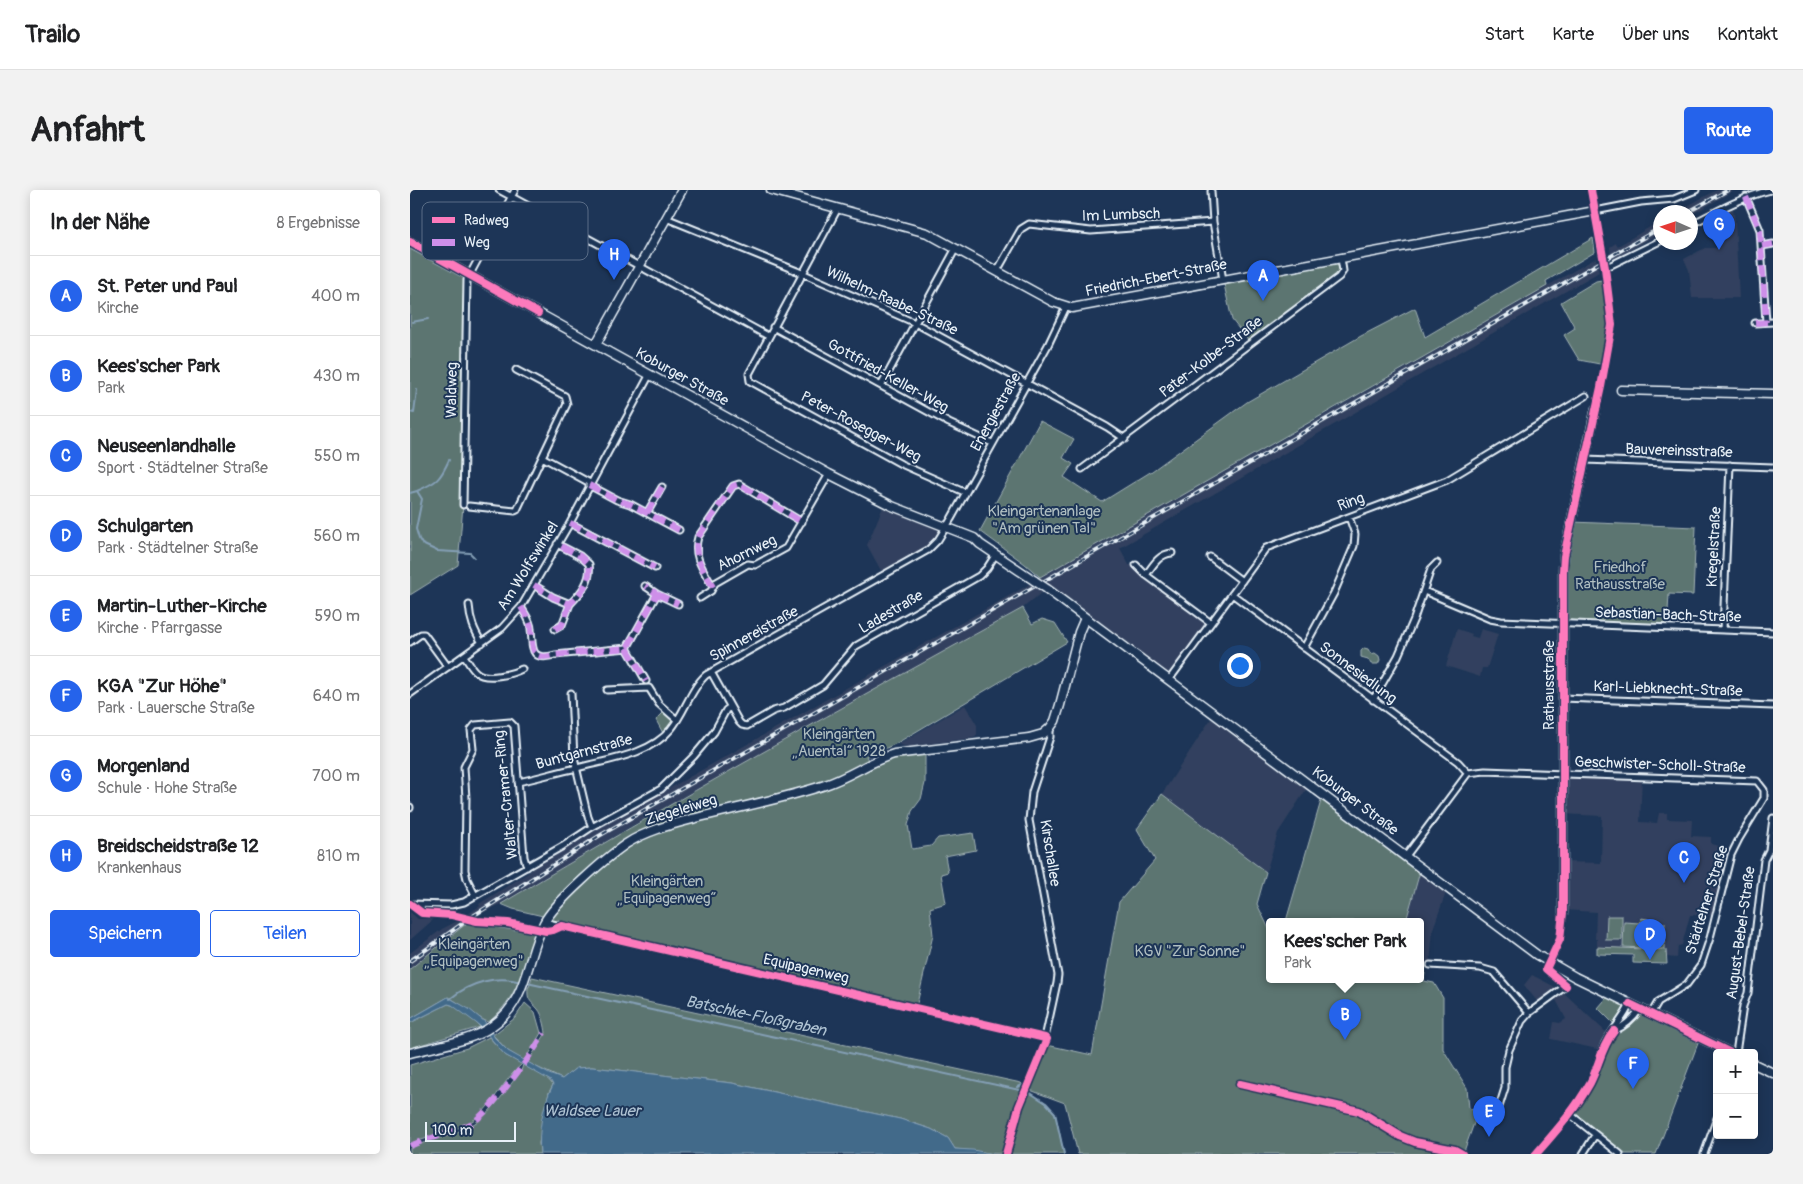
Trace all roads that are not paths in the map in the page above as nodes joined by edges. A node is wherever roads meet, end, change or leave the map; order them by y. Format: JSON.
{"nodes":[{"id":1,"x":499,"y":190,"type":"edge"},
{"id":2,"x":515,"y":190,"type":"edge"},
{"id":3,"x":682,"y":190,"type":"edge"},
{"id":4,"x":771,"y":190,"type":"edge"},
{"id":5,"x":1591,"y":190,"type":"edge"},
{"id":6,"x":1696,"y":190,"type":"edge"},
{"id":7,"x":1771,"y":190,"type":"edge"},
{"id":8,"x":1211,"y":192,"type":"dead end"},
{"id":9,"x":512,"y":196,"type":"junction"},
{"id":10,"x":1746,"y":197,"type":"junction"},
{"id":11,"x":509,"y":202,"type":"edge"},
{"id":12,"x":523,"y":202,"type":"edge"},
{"id":13,"x":838,"y":208,"type":"junction"},
{"id":14,"x":1595,"y":211,"type":"junction"},
{"id":15,"x":666,"y":218,"type":"junction"},
{"id":16,"x":1698,"y":221,"type":"edge"},
{"id":17,"x":1213,"y":222,"type":"junction"},
{"id":18,"x":588,"y":238,"type":"edge"},
{"id":19,"x":410,"y":242,"type":"edge"},
{"id":20,"x":1653,"y":244,"type":"edge"},
{"id":21,"x":1773,"y":244,"type":"edge"},
{"id":22,"x":1762,"y":246,"type":"junction"},
{"id":23,"x":956,"y":248,"type":"junction"},
{"id":24,"x":422,"y":249,"type":"edge"},
{"id":25,"x":1341,"y":258,"type":"junction"},
{"id":26,"x":442,"y":260,"type":"edge"},
{"id":27,"x":477,"y":260,"type":"edge"},
{"id":28,"x":1611,"y":265,"type":"dead end"},
{"id":29,"x":639,"y":266,"type":"junction"},
{"id":30,"x":997,"y":270,"type":"junction"},
{"id":31,"x":802,"y":273,"type":"junction"},
{"id":32,"x":469,"y":275,"type":"junction"},
{"id":33,"x":1223,"y":280,"type":"junction"},
{"id":34,"x":1066,"y":307,"type":"junction"},
{"id":35,"x":1766,"y":322,"type":"junction"},
{"id":36,"x":1773,"y":322,"type":"edge"},
{"id":37,"x":915,"y":323,"type":"junction"},
{"id":38,"x":1755,"y":323,"type":"dead end"},
{"id":39,"x":773,"y":327,"type":"junction"},
{"id":40,"x":768,"y":336,"type":"junction"},
{"id":41,"x":596,"y":344,"type":"junction"},
{"id":42,"x":516,"y":370,"type":"dead end"},
{"id":43,"x":650,"y":374,"type":"junction"},
{"id":44,"x":1026,"y":383,"type":"junction"},
{"id":45,"x":881,"y":386,"type":"junction"},
{"id":46,"x":1621,"y":390,"type":"dead end"},
{"id":47,"x":1773,"y":394,"type":"edge"},
{"id":48,"x":1586,"y":396,"type":"dead end"},
{"id":49,"x":1596,"y":408,"type":"dead end"},
{"id":50,"x":1124,"y":439,"type":"junction"},
{"id":51,"x":992,"y":443,"type":"junction"},
{"id":52,"x":542,"y":457,"type":"junction"},
{"id":53,"x":1585,"y":460,"type":"junction"},
{"id":54,"x":1730,"y":465,"type":"junction"},
{"id":55,"x":1773,"y":467,"type":"edge"},
{"id":56,"x":1082,"y":469,"type":"dead end"},
{"id":57,"x":829,"y":474,"type":"junction"},
{"id":58,"x":589,"y":484,"type":"junction"},
{"id":59,"x":662,"y":487,"type":"dead end"},
{"id":60,"x":964,"y":492,"type":"junction"},
{"id":61,"x":647,"y":513,"type":"junction"},
{"id":62,"x":1349,"y":517,"type":"junction"},
{"id":63,"x":802,"y":522,"type":"junction"},
{"id":64,"x":570,"y":523,"type":"junction"},
{"id":65,"x":945,"y":528,"type":"junction"},
{"id":66,"x":678,"y":530,"type":"dead end"},
{"id":67,"x":557,"y":544,"type":"junction"},
{"id":68,"x":1172,"y":553,"type":"dead end"},
{"id":69,"x":996,"y":554,"type":"junction"},
{"id":70,"x":1210,"y":557,"type":"dead end"},
{"id":71,"x":1437,"y":563,"type":"dead end"},
{"id":72,"x":1136,"y":565,"type":"dead end"},
{"id":73,"x":655,"y":568,"type":"dead end"},
{"id":74,"x":1146,"y":575,"type":"junction"},
{"id":75,"x":1242,"y":581,"type":"junction"},
{"id":76,"x":534,"y":585,"type":"junction"},
{"id":77,"x":645,"y":586,"type":"dead end"},
{"id":78,"x":713,"y":587,"type":"junction"},
{"id":79,"x":1424,"y":591,"type":"junction"},
{"id":80,"x":657,"y":594,"type":"junction"},
{"id":81,"x":1232,"y":594,"type":"junction"},
{"id":82,"x":700,"y":598,"type":"dead end"},
{"id":83,"x":570,"y":604,"type":"junction"},
{"id":84,"x":678,"y":604,"type":"dead end"},
{"id":85,"x":469,"y":605,"type":"dead end"},
{"id":86,"x":521,"y":607,"type":"junction"},
{"id":87,"x":1085,"y":618,"type":"junction"},
{"id":88,"x":1211,"y":623,"type":"junction"},
{"id":89,"x":1562,"y":624,"type":"junction"},
{"id":90,"x":555,"y":629,"type":"dead end"},
{"id":91,"x":1723,"y":630,"type":"junction"},
{"id":92,"x":1773,"y":632,"type":"edge"},
{"id":93,"x":410,"y":642,"type":"edge"},
{"id":94,"x":482,"y":643,"type":"junction"},
{"id":95,"x":627,"y":648,"type":"junction"},
{"id":96,"x":1304,"y":648,"type":"junction"},
{"id":97,"x":464,"y":656,"type":"junction"},
{"id":98,"x":448,"y":667,"type":"junction"},
{"id":99,"x":522,"y":669,"type":"dead end"},
{"id":100,"x":711,"y":672,"type":"junction"},
{"id":101,"x":1169,"y":680,"type":"junction"},
{"id":102,"x":646,"y":681,"type":"dead end"},
{"id":103,"x":607,"y":690,"type":"dead end"},
{"id":104,"x":571,"y":693,"type":"dead end"},
{"id":105,"x":410,"y":694,"type":"edge"},
{"id":106,"x":1562,"y":698,"type":"junction"},
{"id":107,"x":1373,"y":700,"type":"junction"},
{"id":108,"x":1773,"y":706,"type":"edge"},
{"id":109,"x":730,"y":707,"type":"junction"},
{"id":110,"x":678,"y":720,"type":"junction"},
{"id":111,"x":1050,"y":728,"type":"junction"},
{"id":112,"x":576,"y":768,"type":"junction"},
{"id":113,"x":1468,"y":772,"type":"junction"},
{"id":114,"x":1562,"y":774,"type":"junction"},
{"id":115,"x":1757,"y":781,"type":"joint"},
{"id":116,"x":518,"y":782,"type":"junction"},
{"id":117,"x":1773,"y":818,"type":"edge"},
{"id":118,"x":592,"y":826,"type":"junction"},
{"id":119,"x":1406,"y":856,"type":"junction"},
{"id":120,"x":527,"y":867,"type":"junction"},
{"id":121,"x":476,"y":895,"type":"junction"},
{"id":122,"x":410,"y":904,"type":"edge"},
{"id":123,"x":1563,"y":913,"type":"joint"},
{"id":124,"x":546,"y":921,"type":"junction"},
{"id":125,"x":1550,"y":963,"type":"junction"},
{"id":126,"x":1430,"y":965,"type":"dead end"},
{"id":127,"x":1566,"y":986,"type":"dead end"},
{"id":128,"x":1630,"y":1004,"type":"junction"},
{"id":129,"x":1640,"y":1009,"type":"junction"},
{"id":130,"x":1529,"y":1013,"type":"junction"},
{"id":131,"x":1651,"y":1014,"type":"junction"},
{"id":132,"x":1614,"y":1031,"type":"junction"},
{"id":133,"x":1045,"y":1038,"type":"joint"},
{"id":134,"x":1723,"y":1049,"type":"edge"},
{"id":135,"x":1737,"y":1049,"type":"edge"},
{"id":136,"x":410,"y":1053,"type":"edge"},
{"id":137,"x":1758,"y":1066,"type":"edge"},
{"id":138,"x":1773,"y":1073,"type":"edge"},
{"id":139,"x":1491,"y":1114,"type":"dead end"},
{"id":140,"x":1571,"y":1114,"type":"junction"},
{"id":141,"x":1713,"y":1129,"type":"edge"},
{"id":142,"x":1595,"y":1135,"type":"junction"},
{"id":143,"x":1536,"y":1154,"type":"edge"},
{"id":144,"x":1583,"y":1154,"type":"edge"},
{"id":145,"x":1620,"y":1154,"type":"edge"},
{"id":146,"x":1704,"y":1154,"type":"edge"}],
"edges":[{"from":1,"to":9,"type":"street"},
{"from":2,"to":9,"type":"street"},
{"from":3,"to":15,"type":"main road"},
{"from":4,"to":13,"type":"main road","name":"Friedrich-Ebert-Straße"},
{"from":5,"to":14,"type":"street"},
{"from":6,"to":14,"type":"street"},
{"from":7,"to":10,"type":"street"},
{"from":8,"to":17,"type":"street"},
{"from":9,"to":11,"type":"street"},
{"from":9,"to":12,"type":"street"},
{"from":10,"to":16,"type":"street"},
{"from":10,"to":22,"type":"street"},
{"from":13,"to":23,"type":"main road","name":"Friedrich-Ebert-Straße"},
{"from":13,"to":31,"type":"street"},
{"from":14,"to":25,"type":"main road","name":"Friedrich-Ebert-Straße"},
{"from":15,"to":29,"type":"main road"},
{"from":15,"to":31,"type":"street","name":"Wilhelm-Raabe-Straße"},
{"from":17,"to":30,"type":"street","name":"Im Lumbsch"},
{"from":17,"to":33,"type":"street"},
{"from":18,"to":29,"type":"street"},
{"from":19,"to":24,"type":"main road","name":"Koburger Straße"},
{"from":20,"to":28,"type":"street"},
{"from":21,"to":22,"type":"street"},
{"from":22,"to":35,"type":"street"},
{"from":23,"to":30,"type":"main road","name":"Friedrich-Ebert-Straße"},
{"from":23,"to":37,"type":"street"},
{"from":25,"to":33,"type":"main road","name":"Friedrich-Ebert-Straße"},
{"from":25,"to":50,"type":"street","name":"Pater-Kolbe-Straße"},
{"from":26,"to":32,"type":"main road","name":"Koburger Straße"},
{"from":27,"to":32,"type":"street"},
{"from":29,"to":40,"type":"street"},
{"from":29,"to":41,"type":"main road"},
{"from":30,"to":34,"type":"main road","name":"Friedrich-Ebert-Straße"},
{"from":31,"to":37,"type":"street","name":"Wilhelm-Raabe-Straße"},
{"from":31,"to":39,"type":"street"},
{"from":32,"to":41,"type":"main road","name":"Koburger Straße"},
{"from":32,"to":52,"type":"street","name":"Waldweg"},
{"from":33,"to":34,"type":"main road","name":"Friedrich-Ebert-Straße"},
{"from":34,"to":44,"type":"street","name":"Energiestraße"},
{"from":35,"to":36,"type":"street"},
{"from":35,"to":38,"type":"street"},
{"from":37,"to":44,"type":"street","name":"Wilhelm-Raabe-Straße"},
{"from":37,"to":45,"type":"street"},
{"from":39,"to":40,"type":"street"},
{"from":39,"to":45,"type":"street","name":"Gottfried-Keller-Weg"},
{"from":40,"to":60,"type":"street","name":"Peter-Rosegger-Weg"},
{"from":41,"to":43,"type":"main road","name":"Koburger Straße"},
{"from":42,"to":52,"type":"street"},
{"from":43,"to":57,"type":"main road","name":"Koburger Straße"},
{"from":43,"to":58,"type":"street","name":"Am Wolfswinkel"},
{"from":44,"to":50,"type":"street","name":"Wilhelm-Raabe-Straße"},
{"from":44,"to":51,"type":"street","name":"Energiestraße"},
{"from":45,"to":51,"type":"street","name":"Gottfried-Keller-Weg"},
{"from":46,"to":47,"type":"main road"},
{"from":48,"to":62,"type":"street","name":"Ring"},
{"from":49,"to":53,"type":"main road","name":"Rathausstraße"},
{"from":50,"to":56,"type":"street","name":"Pater-Kolbe-Straße"},
{"from":51,"to":60,"type":"street","name":"Energiestraße"},
{"from":52,"to":58,"type":"street"},
{"from":53,"to":54,"type":"street","name":"Bauvereinsstraße"},
{"from":53,"to":89,"type":"main road","name":"Rathausstraße"},
{"from":54,"to":55,"type":"street","name":"Bauvereinsstraße"},
{"from":54,"to":91,"type":"street","name":"Kregelstraße"},
{"from":57,"to":63,"type":"street","name":"Ahornweg"},
{"from":57,"to":65,"type":"main road","name":"Koburger Straße"},
{"from":58,"to":61,"type":"street"},
{"from":58,"to":64,"type":"street","name":"Am Wolfswinkel"},
{"from":59,"to":61,"type":"street"},
{"from":60,"to":65,"type":"street","name":"Energiestraße"},
{"from":61,"to":66,"type":"street"},
{"from":62,"to":75,"type":"street","name":"Ring"},
{"from":62,"to":96,"type":"street"},
{"from":63,"to":78,"type":"street","name":"Ahornweg"},
{"from":63,"to":78,"type":"street"},
{"from":64,"to":67,"type":"street","name":"Am Wolfswinkel"},
{"from":64,"to":73,"type":"street","name":"Am Wolfswinkel"},
{"from":65,"to":69,"type":"main road","name":"Koburger Straße"},
{"from":65,"to":100,"type":"street","name":"Spinnereistraße"},
{"from":67,"to":76,"type":"street","name":"Am Wolfswinkel"},
{"from":67,"to":83,"type":"street"},
{"from":68,"to":74,"type":"street"},
{"from":69,"to":87,"type":"main road","name":"Koburger Straße","bridge":true},
{"from":69,"to":109,"type":"street","name":"Ladestraße"},
{"from":70,"to":75,"type":"street"},
{"from":71,"to":79,"type":"street"},
{"from":72,"to":74,"type":"street"},
{"from":74,"to":88,"type":"street"},
{"from":75,"to":81,"type":"street","name":"Ring"},
{"from":76,"to":83,"type":"street"},
{"from":76,"to":86,"type":"street","name":"Am Wolfswinkel"},
{"from":77,"to":80,"type":"street"},
{"from":78,"to":82,"type":"street","name":"Ahornweg"},
{"from":79,"to":89,"type":"street","name":"Sebastian-Bach-Straße"},
{"from":79,"to":107,"type":"street"},
{"from":80,"to":84,"type":"street"},
{"from":80,"to":95,"type":"street"},
{"from":81,"to":88,"type":"street","name":"Ring"},
{"from":81,"to":96,"type":"street","name":"Sonnesiedlung"},
{"from":83,"to":90,"type":"street"},
{"from":85,"to":94,"type":"street"},
{"from":86,"to":94,"type":"street","name":"Am Wolfswinkel"},
{"from":86,"to":95,"type":"street"},
{"from":87,"to":101,"type":"main road","name":"Koburger Straße"},
{"from":87,"to":111,"type":"main road","name":"Kirschallee"},
{"from":88,"to":101,"type":"street","name":"Ring"},
{"from":89,"to":91,"type":"street","name":"Sebastian-Bach-Straße"},
{"from":89,"to":106,"type":"main road","name":"Rathausstraße"},
{"from":91,"to":92,"type":"street","name":"Sebastian-Bach-Straße"},
{"from":93,"to":98,"type":"street"},
{"from":94,"to":97,"type":"street","name":"Am Wolfswinkel"},
{"from":95,"to":102,"type":"street"},
{"from":96,"to":107,"type":"street","name":"Sonnesiedlung"},
{"from":97,"to":98,"type":"street","name":"Am Wolfswinkel"},
{"from":97,"to":99,"type":"street"},
{"from":98,"to":105,"type":"street","name":"Am Wolfswinkel"},
{"from":100,"to":109,"type":"street","name":"Spinnereistraße"},
{"from":100,"to":110,"type":"street","name":"Buntgarnstraße"},
{"from":101,"to":119,"type":"main road","name":"Koburger Straße"},
{"from":103,"to":110,"type":"street"},
{"from":104,"to":112,"type":"street"},
{"from":106,"to":108,"type":"street","name":"Karl-Liebknecht-Straße"},
{"from":106,"to":114,"type":"main road","name":"Rathausstraße"},
{"from":107,"to":113,"type":"street","name":"Sonnesiedlung"},
{"from":109,"to":118,"type":"street"},
{"from":110,"to":112,"type":"street","name":"Buntgarnstraße"},
{"from":111,"to":124,"type":"main road","name":"Ziegeleiweg"},
{"from":111,"to":133,"type":"street","name":"Kirschallee"},
{"from":112,"to":116,"type":"street","name":"Buntgarnstraße"},
{"from":112,"to":118,"type":"street"},
{"from":113,"to":114,"type":"street","name":"Geschwister-Scholl-Straße"},
{"from":113,"to":119,"type":"street"},
{"from":114,"to":115,"type":"street","name":"Geschwister-Scholl-Straße"},
{"from":114,"to":123,"type":"main road","name":"Rathausstraße"},
{"from":115,"to":131,"type":"street","name":"Städtelner Straße"},
{"from":116,"to":120,"type":"street","name":"Walter-Cramer-Ring"},
{"from":116,"to":121,"type":"street","name":"Walter-Cramer-Ring"},
{"from":117,"to":135,"type":"street","name":"August-Bebel-Straße"},
{"from":118,"to":120,"type":"street"},
{"from":119,"to":125,"type":"main road","name":"Koburger Straße"},
{"from":120,"to":121,"type":"street"},
{"from":121,"to":122,"type":"street"},
{"from":123,"to":125,"type":"street","name":"Rathausstraße"},
{"from":124,"to":133,"type":"street","name":"Equipagenweg"},
{"from":124,"to":136,"type":"main road","name":"Ziegeleiweg"},
{"from":125,"to":128,"type":"main road","name":"Koburger Straße"},
{"from":126,"to":130,"type":"street"},
{"from":127,"to":130,"type":"street"},
{"from":128,"to":129,"type":"main road","name":"Koburger Straße"},
{"from":128,"to":132,"type":"street"},
{"from":129,"to":131,"type":"main road","name":"Koburger Straße"},
{"from":129,"to":132,"type":"street"},
{"from":130,"to":139,"type":"street"},
{"from":131,"to":134,"type":"main road","name":"Koburger Straße"},
{"from":132,"to":140,"type":"street"},
{"from":137,"to":138,"type":"main road"},
{"from":140,"to":142,"type":"street"},
{"from":140,"to":143,"type":"street"},
{"from":141,"to":146,"type":"street"},
{"from":142,"to":144,"type":"street"},
{"from":142,"to":145,"type":"street"}]}
